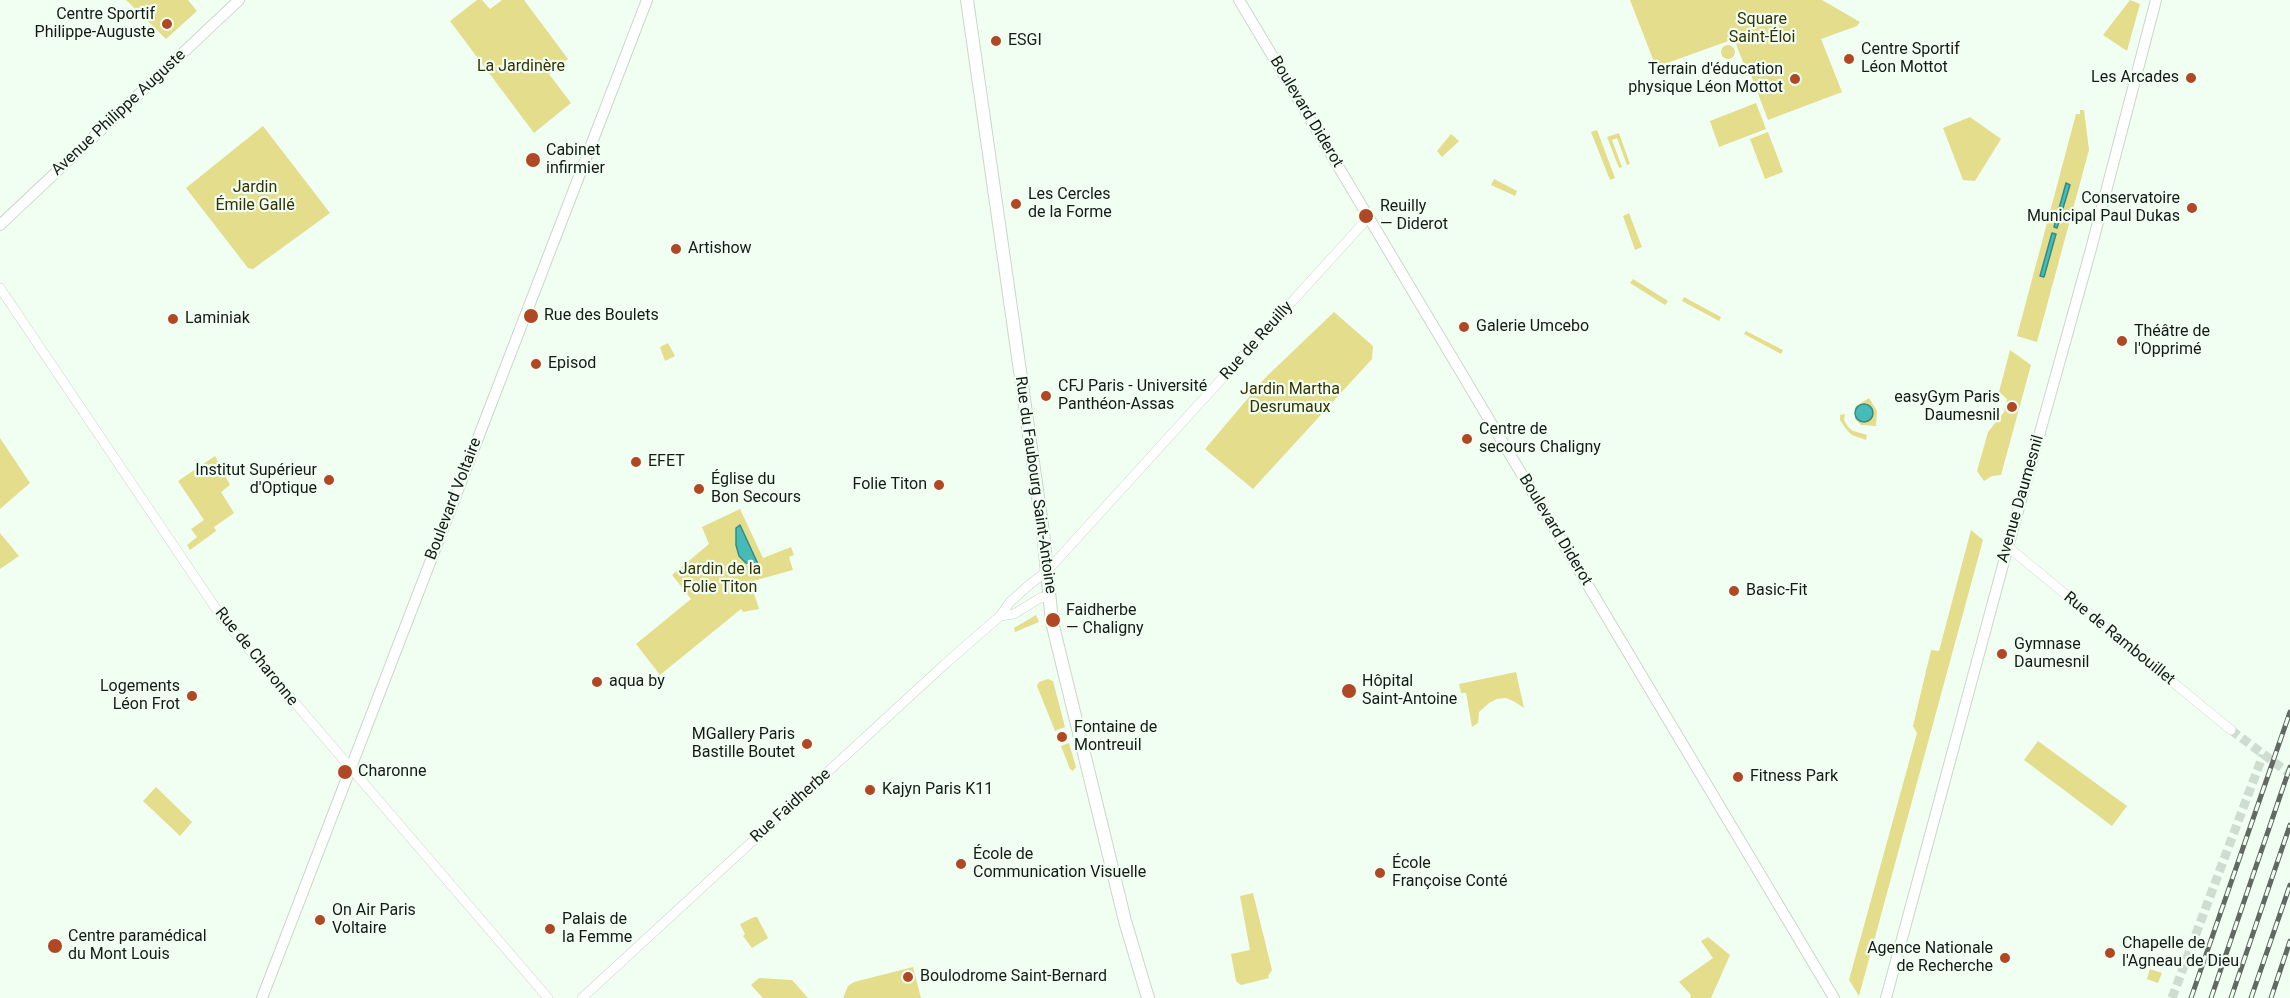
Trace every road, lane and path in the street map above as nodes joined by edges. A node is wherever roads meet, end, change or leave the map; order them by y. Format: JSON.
{"nodes":[{"id":1,"x":239,"y":0,"type":"edge"},
{"id":2,"x":647,"y":0,"type":"edge"},
{"id":3,"x":967,"y":0,"type":"edge"},
{"id":4,"x":1239,"y":0,"type":"edge"},
{"id":5,"x":2156,"y":0,"type":"edge"},
{"id":6,"x":1369,"y":217,"type":"junction"},
{"id":7,"x":0,"y":225,"type":"edge"},
{"id":8,"x":0,"y":288,"type":"edge"},
{"id":9,"x":2008,"y":547,"type":"junction"},
{"id":10,"x":1047,"y":571,"type":"junction"},
{"id":11,"x":1050,"y":601,"type":"junction"},
{"id":12,"x":1000,"y":615,"type":"junction"},
{"id":13,"x":2231,"y":730,"type":"tunnel mouth"},
{"id":14,"x":350,"y":768,"type":"junction"},
{"id":15,"x":262,"y":998,"type":"edge"},
{"id":16,"x":548,"y":998,"type":"edge"},
{"id":17,"x":582,"y":998,"type":"edge"},
{"id":18,"x":1148,"y":998,"type":"edge"},
{"id":19,"x":1834,"y":998,"type":"edge"},
{"id":20,"x":1886,"y":998,"type":"edge"}],
"edges":[{"from":1,"to":7,"type":"main road","name":"Avenue Philippe Auguste"},
{"from":2,"to":14,"type":"main road","name":"Boulevard Voltaire"},
{"from":3,"to":10,"type":"main road","name":"Rue du Faubourg Saint-Antoine"},
{"from":4,"to":6,"type":"main road","name":"Boulevard Diderot"},
{"from":5,"to":9,"type":"main road","name":"Avenue Daumesnil"},
{"from":6,"to":10,"type":"street","name":"Rue de Reuilly"},
{"from":6,"to":19,"type":"main road","name":"Boulevard Diderot"},
{"from":8,"to":14,"type":"street","name":"Rue de Charonne"},
{"from":9,"to":13,"type":"street","name":"Rue de Rambouillet"},
{"from":9,"to":20,"type":"main road","name":"Avenue Daumesnil"},
{"from":10,"to":11,"type":"main road","name":"Rue du Faubourg Saint-Antoine"},
{"from":10,"to":12,"type":"street","name":"Rue Faidherbe"},
{"from":11,"to":12,"type":"street","name":"Rue Faidherbe"},
{"from":11,"to":18,"type":"main road","name":"Rue du Faubourg Saint-Antoine"},
{"from":12,"to":17,"type":"street","name":"Rue Faidherbe"},
{"from":14,"to":15,"type":"main road","name":"Boulevard Voltaire"},
{"from":14,"to":16,"type":"street","name":"Rue de Charonne"}]}
